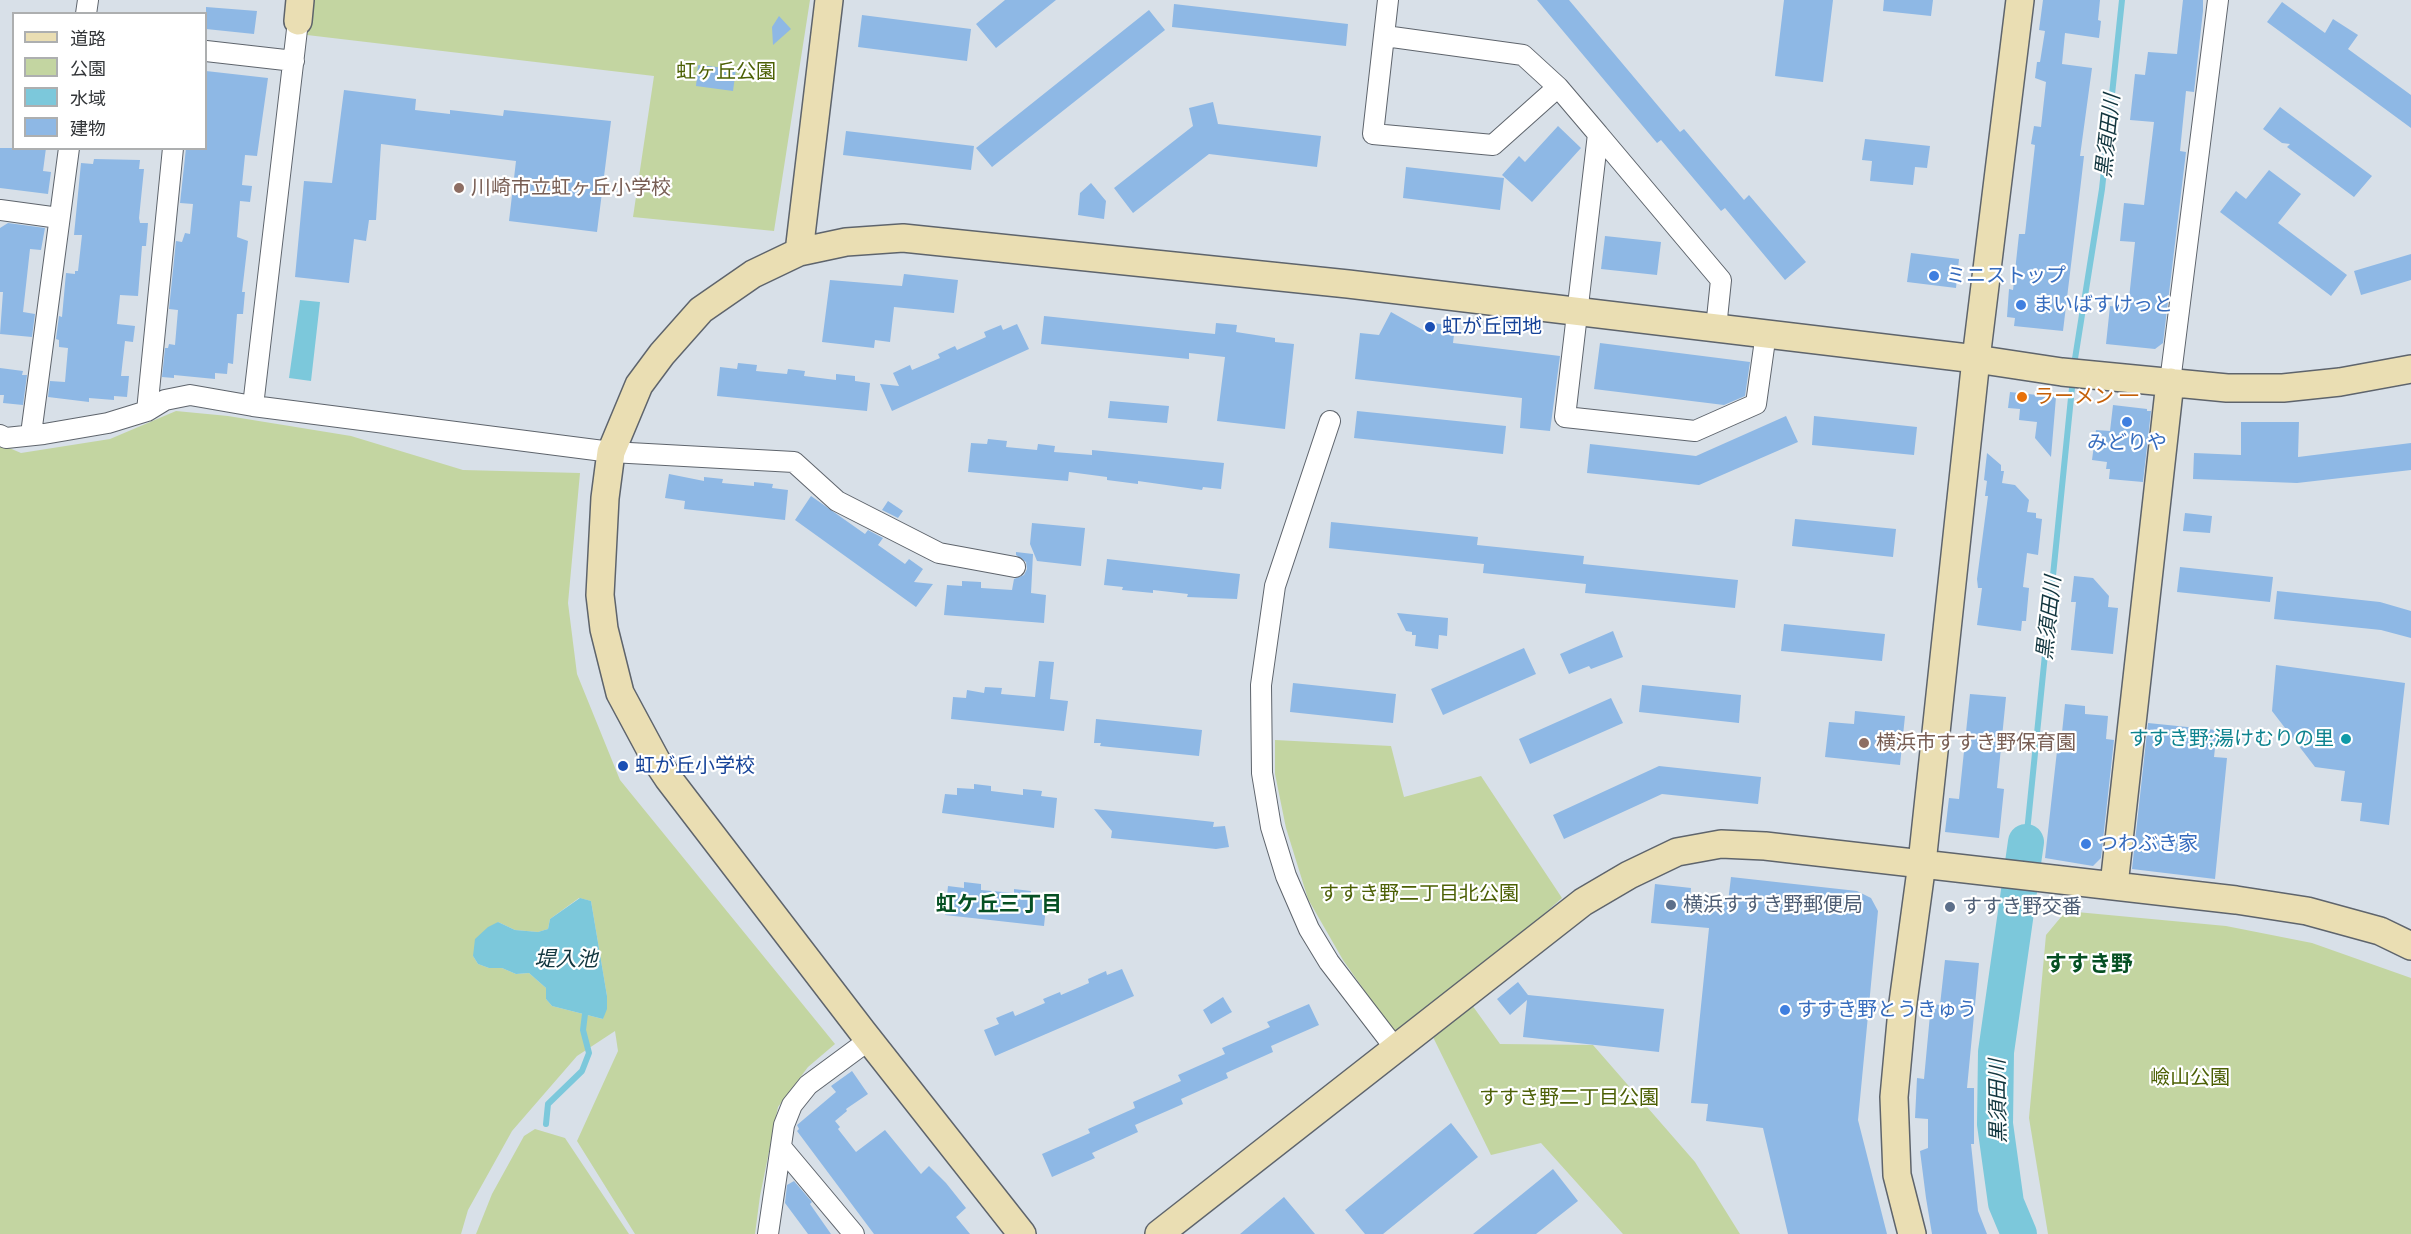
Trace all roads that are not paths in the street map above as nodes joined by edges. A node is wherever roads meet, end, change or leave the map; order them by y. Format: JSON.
{"nodes":[{"id":1,"x":829,"y":0,"type":"edge"},
{"id":2,"x":1388,"y":0,"type":"edge"},
{"id":3,"x":2020,"y":0,"type":"edge"},
{"id":4,"x":2218,"y":0,"type":"edge"},
{"id":5,"x":299,"y":11,"type":"edge"},
{"id":6,"x":1385,"y":36,"type":"junction"},
{"id":7,"x":207,"y":51,"type":"edge"},
{"id":8,"x":294,"y":61,"type":"junction"},
{"id":9,"x":1558,"y":87,"type":"junction"},
{"id":10,"x":1598,"y":134,"type":"junction"},
{"id":11,"x":69,"y":150,"type":"edge"},
{"id":12,"x":172,"y":150,"type":"edge"},
{"id":13,"x":0,"y":210,"type":"edge"},
{"id":14,"x":59,"y":218,"type":"junction"},
{"id":15,"x":799,"y":252,"type":"junction"},
{"id":16,"x":1576,"y":312,"type":"junction"},
{"id":17,"x":1716,"y":328,"type":"junction"},
{"id":18,"x":1766,"y":333,"type":"junction"},
{"id":19,"x":1976,"y":359,"type":"junction"},
{"id":20,"x":2411,"y":369,"type":"edge"},
{"id":21,"x":2170,"y":382,"type":"junction"},
{"id":22,"x":253,"y":406,"type":"junction"},
{"id":23,"x":147,"y":411,"type":"junction"},
{"id":24,"x":1330,"y":421,"type":"dead end"},
{"id":25,"x":31,"y":434,"type":"junction"},
{"id":26,"x":0,"y":435,"type":"edge"},
{"id":27,"x":611,"y":452,"type":"junction"},
{"id":28,"x":1015,"y":567,"type":"dead end"},
{"id":29,"x":1922,"y":863,"type":"junction"},
{"id":30,"x":2114,"y":885,"type":"junction"},
{"id":31,"x":2411,"y":946,"type":"edge"},
{"id":32,"x":869,"y":1040,"type":"junction"},
{"id":33,"x":1395,"y":1048,"type":"junction"},
{"id":34,"x":781,"y":1147,"type":"junction"},
{"id":35,"x":768,"y":1234,"type":"edge"},
{"id":36,"x":854,"y":1234,"type":"edge"},
{"id":37,"x":1022,"y":1234,"type":"edge"},
{"id":38,"x":1159,"y":1234,"type":"edge"},
{"id":39,"x":1912,"y":1234,"type":"edge"}],
"edges":[{"from":1,"to":15,"type":"street"},
{"from":2,"to":6,"type":"street"},
{"from":3,"to":19,"type":"street"},
{"from":4,"to":21,"type":"street"},
{"from":5,"to":8,"type":"street"},
{"from":6,"to":9,"type":"street"},
{"from":6,"to":9,"type":"street"},
{"from":7,"to":8,"type":"street"},
{"from":8,"to":22,"type":"street"},
{"from":9,"to":10,"type":"street"},
{"from":10,"to":16,"type":"street"},
{"from":10,"to":17,"type":"street"},
{"from":11,"to":14,"type":"street"},
{"from":12,"to":23,"type":"street"},
{"from":13,"to":14,"type":"street"},
{"from":14,"to":25,"type":"street"},
{"from":15,"to":16,"type":"street"},
{"from":15,"to":27,"type":"street"},
{"from":16,"to":17,"type":"street"},
{"from":16,"to":18,"type":"street"},
{"from":17,"to":18,"type":"street"},
{"from":18,"to":19,"type":"street"},
{"from":19,"to":21,"type":"street"},
{"from":19,"to":29,"type":"street"},
{"from":20,"to":21,"type":"street"},
{"from":21,"to":30,"type":"street"},
{"from":22,"to":23,"type":"street"},
{"from":22,"to":27,"type":"street"},
{"from":23,"to":25,"type":"street"},
{"from":24,"to":33,"type":"street"},
{"from":25,"to":26,"type":"street"},
{"from":27,"to":28,"type":"street"},
{"from":27,"to":32,"type":"street"},
{"from":29,"to":30,"type":"street"},
{"from":29,"to":33,"type":"street"},
{"from":29,"to":39,"type":"street"},
{"from":30,"to":31,"type":"street"},
{"from":32,"to":34,"type":"street"},
{"from":32,"to":37,"type":"street"},
{"from":33,"to":38,"type":"street"},
{"from":34,"to":35,"type":"street"},
{"from":34,"to":36,"type":"street"}]}
